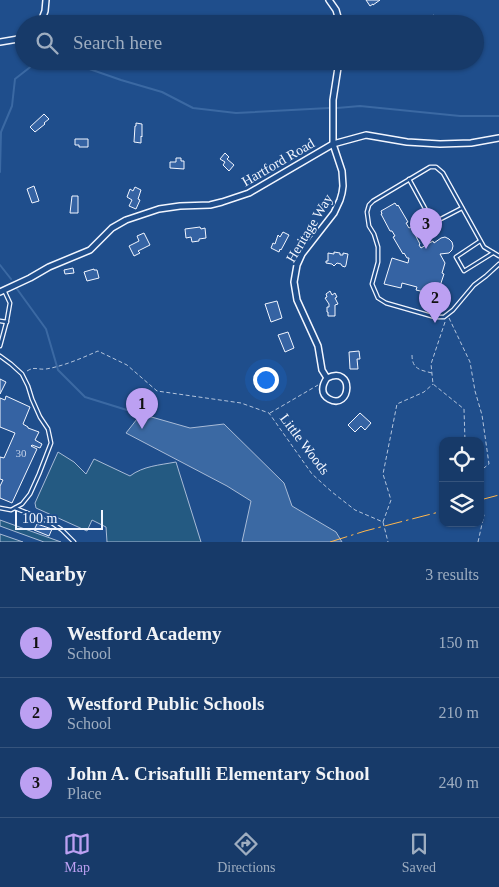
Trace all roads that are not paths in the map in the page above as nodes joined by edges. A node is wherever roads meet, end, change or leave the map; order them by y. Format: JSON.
{"nodes":[{"id":1,"x":46,"y":0,"type":"edge"},
{"id":2,"x":329,"y":0,"type":"edge"},
{"id":3,"x":43,"y":15,"type":"edge"},
{"id":4,"x":337,"y":15,"type":"edge"},
{"id":5,"x":15,"y":40,"type":"edge"},
{"id":6,"x":0,"y":42,"type":"edge"},
{"id":7,"x":338,"y":70,"type":"edge"},
{"id":8,"x":499,"y":138,"type":"edge"},
{"id":9,"x":333,"y":144,"type":"junction"},
{"id":10,"x":409,"y":179,"type":"junction"},
{"id":11,"x":462,"y":208,"type":"junction"},
{"id":12,"x":480,"y":241,"type":"junction"},
{"id":13,"x":493,"y":253,"type":"junction"},
{"id":14,"x":499,"y":256,"type":"edge"},
{"id":15,"x":499,"y":264,"type":"edge"},
{"id":16,"x":2,"y":291,"type":"edge"},
{"id":17,"x":0,"y":321,"type":"edge"},
{"id":18,"x":7,"y":322,"type":"junction"},
{"id":19,"x":0,"y":346,"type":"edge"},
{"id":20,"x":0,"y":356,"type":"edge"},
{"id":21,"x":326,"y":379,"type":"junction"},
{"id":22,"x":0,"y":508,"type":"edge"},
{"id":23,"x":15,"y":508,"type":"junction"},
{"id":24,"x":74,"y":542,"type":"edge"}],
"edges":[{"from":1,"to":3,"type":"street"},
{"from":2,"to":4,"type":"street"},
{"from":5,"to":6,"type":"street"},
{"from":7,"to":9,"type":"street","name":"Heritage Way"},
{"from":8,"to":9,"type":"street","name":"Hartford Road"},
{"from":9,"to":16,"type":"street","name":"Hartford Road"},
{"from":9,"to":21,"type":"street","name":"Heritage Way"},
{"from":10,"to":11,"type":"lane"},
{"from":10,"to":11,"type":"lane"},
{"from":10,"to":15,"type":"lane"},
{"from":11,"to":12,"type":"lane"},
{"from":12,"to":13,"type":"lane"},
{"from":12,"to":13,"type":"lane"},
{"from":13,"to":14,"type":"lane"},
{"from":16,"to":18,"type":"lane"},
{"from":17,"to":18,"type":"lane"},
{"from":18,"to":19,"type":"lane"},
{"from":20,"to":23,"type":"lane"},
{"from":21,"to":21,"type":"street","name":"Heritage Way"},
{"from":22,"to":23,"type":"lane"},
{"from":23,"to":24,"type":"lane"}]}
